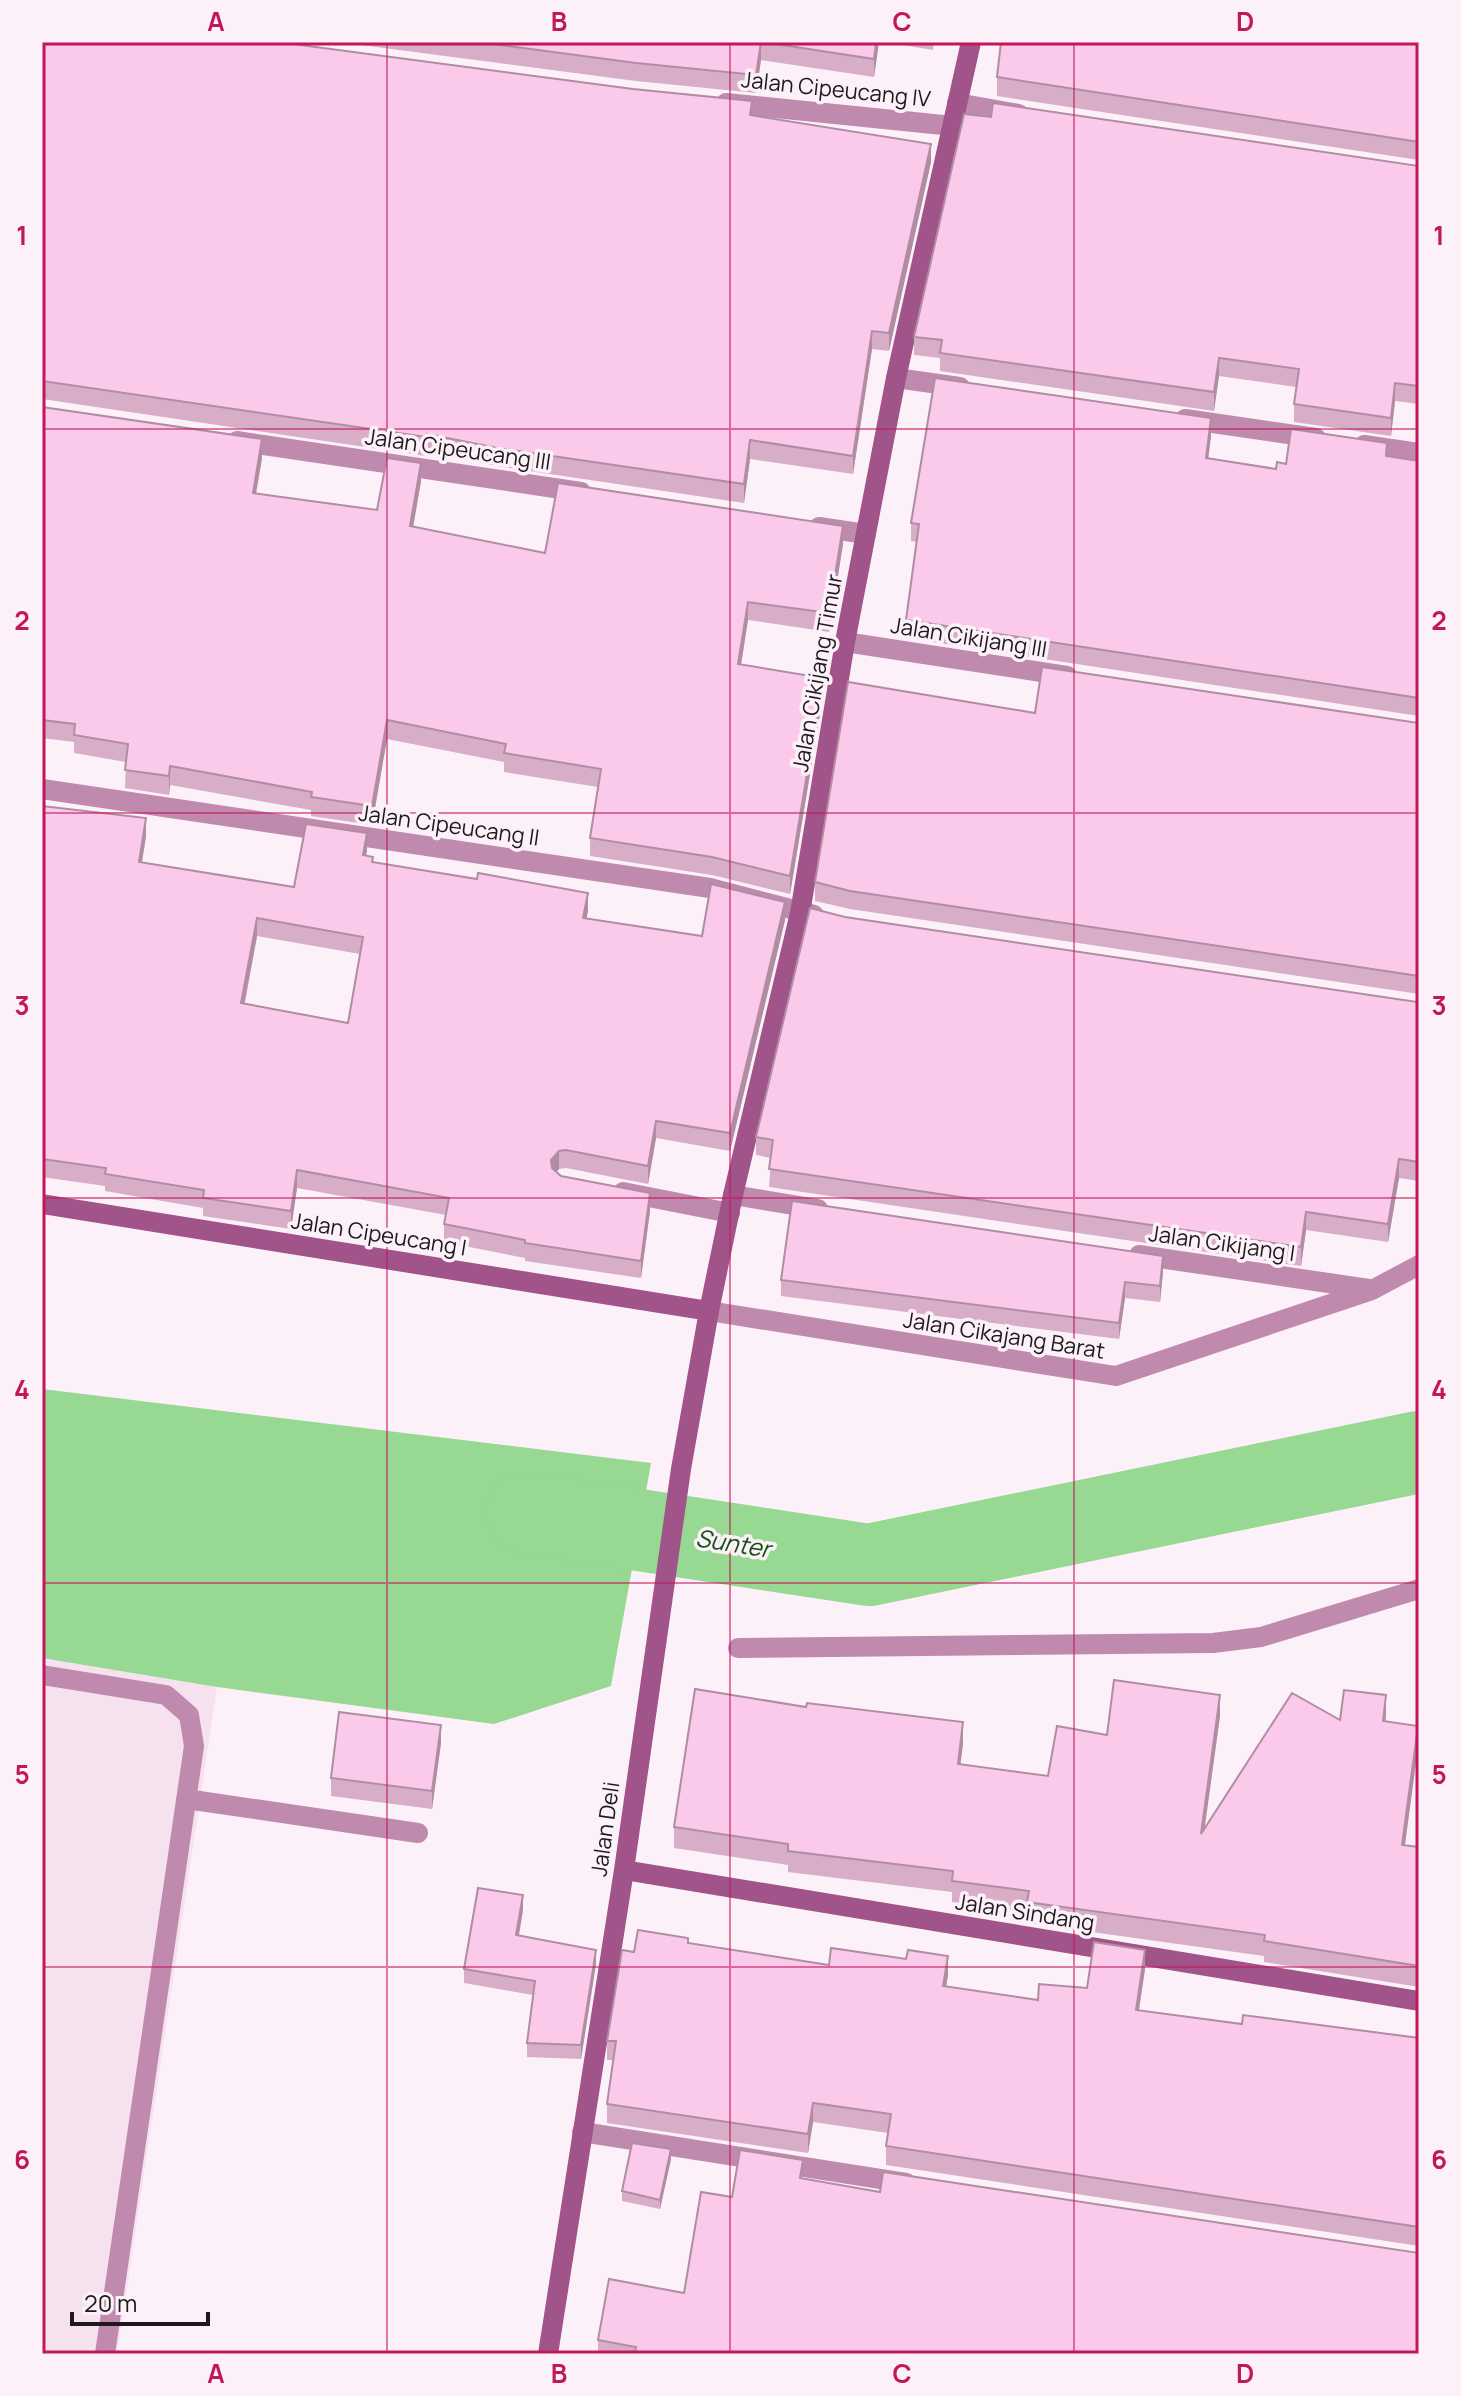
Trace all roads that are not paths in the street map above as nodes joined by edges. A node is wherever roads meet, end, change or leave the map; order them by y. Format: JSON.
{"nodes":[{"id":1,"x":971,"y":42,"type":"edge"},
{"id":2,"x":712,"y":101,"type":"edge"},
{"id":3,"x":957,"y":103,"type":"junction"},
{"id":4,"x":1044,"y":118,"type":"edge"},
{"id":5,"x":953,"y":126,"type":"junction"},
{"id":6,"x":896,"y":378,"type":"junction"},
{"id":7,"x":982,"y":390,"type":"edge"},
{"id":8,"x":1169,"y":417,"type":"edge"},
{"id":9,"x":215,"y":438,"type":"edge"},
{"id":10,"x":1419,"y":453,"type":"edge"},
{"id":11,"x":607,"y":496,"type":"edge"},
{"id":12,"x":796,"y":523,"type":"edge"},
{"id":13,"x":866,"y":534,"type":"junction"},
{"id":14,"x":845,"y":642,"type":"junction"},
{"id":15,"x":1092,"y":680,"type":"edge"},
{"id":16,"x":42,"y":789,"type":"edge"},
{"id":17,"x":800,"y":913,"type":"junction"},
{"id":18,"x":831,"y":919,"type":"edge"},
{"id":19,"x":609,"y":1190,"type":"edge"},
{"id":20,"x":42,"y":1204,"type":"edge"},
{"id":21,"x":731,"y":1204,"type":"junction"},
{"id":22,"x":830,"y":1210,"type":"edge"},
{"id":23,"x":1115,"y":1252,"type":"edge"},
{"id":24,"x":1419,"y":1265,"type":"edge"},
{"id":25,"x":1372,"y":1290,"type":"junction"},
{"id":26,"x":709,"y":1311,"type":"junction"},
{"id":27,"x":1419,"y":1589,"type":"edge"},
{"id":28,"x":738,"y":1648,"type":"dead end"},
{"id":29,"x":42,"y":1675,"type":"edge"},
{"id":30,"x":186,"y":1799,"type":"junction"},
{"id":31,"x":418,"y":1833,"type":"dead end"},
{"id":32,"x":624,"y":1870,"type":"junction"},
{"id":33,"x":1419,"y":2001,"type":"edge"},
{"id":34,"x":582,"y":2132,"type":"junction"},
{"id":35,"x":932,"y":2186,"type":"edge"},
{"id":36,"x":105,"y":2354,"type":"edge"},
{"id":37,"x":548,"y":2354,"type":"edge"}],
"edges":[{"from":1,"to":3,"type":"street","name":"Jalan Cikijang Timur"},
{"from":2,"to":5,"type":"street","name":"Jalan Cipeucang IV"},
{"from":3,"to":4,"type":"street"},
{"from":3,"to":5,"type":"street","name":"Jalan Cikijang Timur"},
{"from":5,"to":6,"type":"street","name":"Jalan Cikijang Timur"},
{"from":6,"to":7,"type":"street"},
{"from":6,"to":13,"type":"street","name":"Jalan Cikijang Timur"},
{"from":8,"to":10,"type":"street"},
{"from":9,"to":11,"type":"street","name":"Jalan Cipeucang III"},
{"from":12,"to":13,"type":"street"},
{"from":13,"to":14,"type":"street","name":"Jalan Cikijang Timur"},
{"from":14,"to":15,"type":"street","name":"Jalan Cikijang III"},
{"from":14,"to":17,"type":"street","name":"Jalan Cikijang Timur"},
{"from":16,"to":17,"type":"street","name":"Jalan Cipeucang II"},
{"from":17,"to":18,"type":"street","name":"Jalan Cipeucang II"},
{"from":17,"to":21,"type":"street","name":"Jalan Cikijang Timur"},
{"from":19,"to":21,"type":"street"},
{"from":20,"to":26,"type":"street","name":"Jalan Cipeucang I"},
{"from":21,"to":22,"type":"street"},
{"from":21,"to":26,"type":"street","name":"Jalan Cikijang Timur"},
{"from":23,"to":25,"type":"street","name":"Jalan Cikijang I"},
{"from":24,"to":25,"type":"street","name":"Jalan Cikajang Barat"},
{"from":25,"to":26,"type":"street","name":"Jalan Cikajang Barat"},
{"from":26,"to":32,"type":"street","name":"Jalan Deli"},
{"from":27,"to":28,"type":"street"},
{"from":29,"to":30,"type":"street"},
{"from":30,"to":31,"type":"street"},
{"from":30,"to":36,"type":"street"},
{"from":32,"to":33,"type":"street","name":"Jalan Sindang"},
{"from":32,"to":34,"type":"street","name":"Jalan Deli"},
{"from":34,"to":35,"type":"street"},
{"from":34,"to":37,"type":"street","name":"Jalan Deli"}]}
